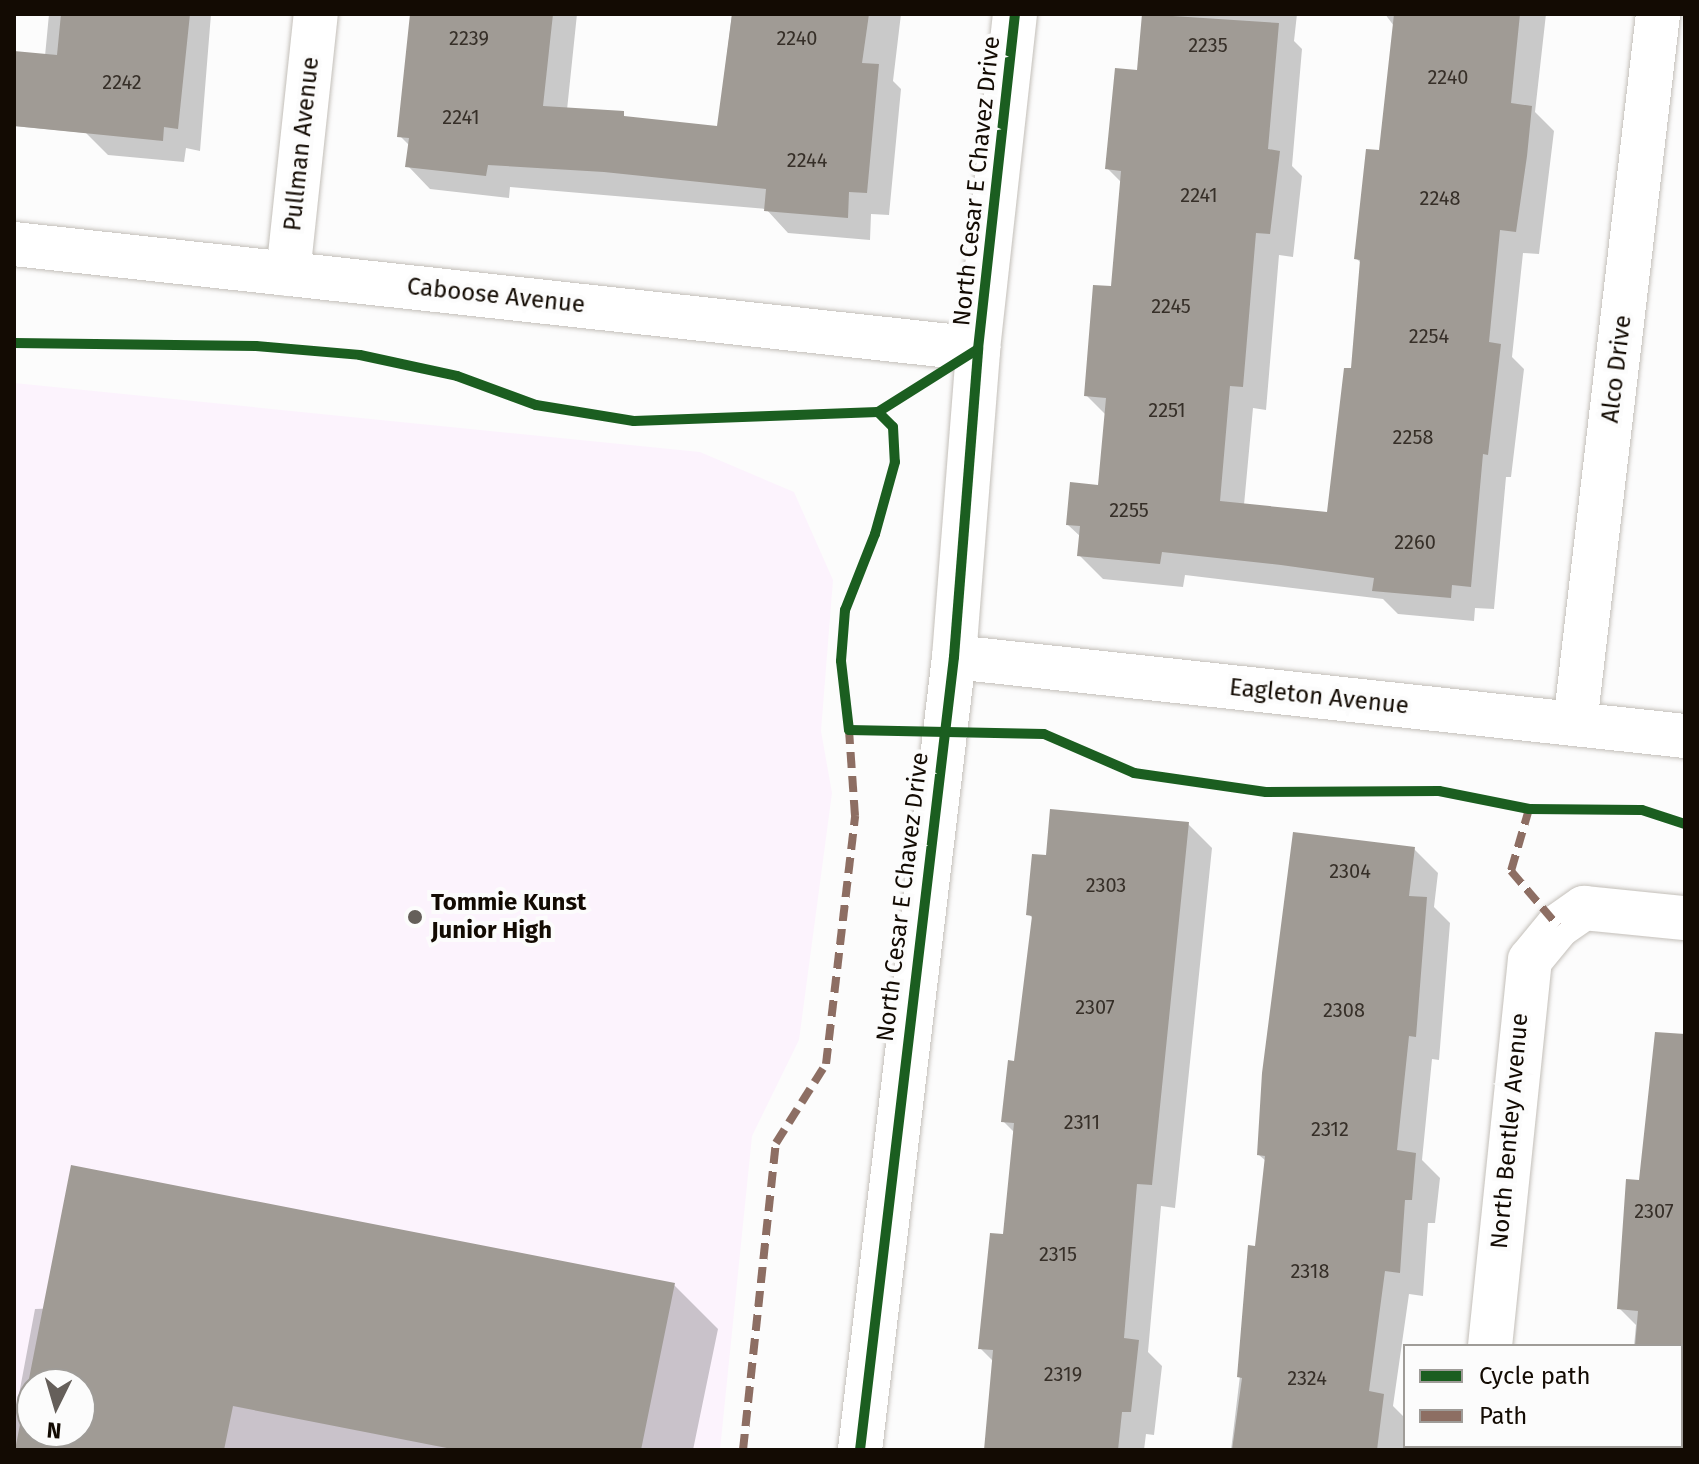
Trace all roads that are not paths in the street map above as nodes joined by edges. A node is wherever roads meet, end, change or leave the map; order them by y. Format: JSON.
{"nodes":[{"id":1,"x":316,"y":14,"type":"edge"},
{"id":2,"x":1015,"y":14,"type":"edge"},
{"id":3,"x":1658,"y":14,"type":"edge"},
{"id":4,"x":14,"y":244,"type":"edge"},
{"id":5,"x":288,"y":274,"type":"junction"},
{"id":6,"x":978,"y":349,"type":"junction"},
{"id":7,"x":954,"y":657,"type":"junction"},
{"id":8,"x":1575,"y":724,"type":"junction"},
{"id":9,"x":1685,"y":736,"type":"edge"},
{"id":10,"x":1685,"y":918,"type":"edge"},
{"id":11,"x":1490,"y":1344,"type":"edge"},
{"id":12,"x":860,"y":1450,"type":"edge"}],
"edges":[{"from":1,"to":5,"type":"street","name":"Pullman Avenue"},
{"from":2,"to":6,"type":"street","name":"North Cesar E Chavez Drive"},
{"from":3,"to":8,"type":"street","name":"Alco Drive"},
{"from":4,"to":5,"type":"street","name":"Caboose Avenue"},
{"from":5,"to":6,"type":"street","name":"Caboose Avenue"},
{"from":6,"to":7,"type":"street","name":"North Cesar E Chavez Drive"},
{"from":7,"to":8,"type":"street","name":"Eagleton Avenue"},
{"from":7,"to":12,"type":"street","name":"North Cesar E Chavez Drive"},
{"from":8,"to":9,"type":"street","name":"Eagleton Avenue"},
{"from":10,"to":11,"type":"street","name":"North Bentley Avenue"}]}
